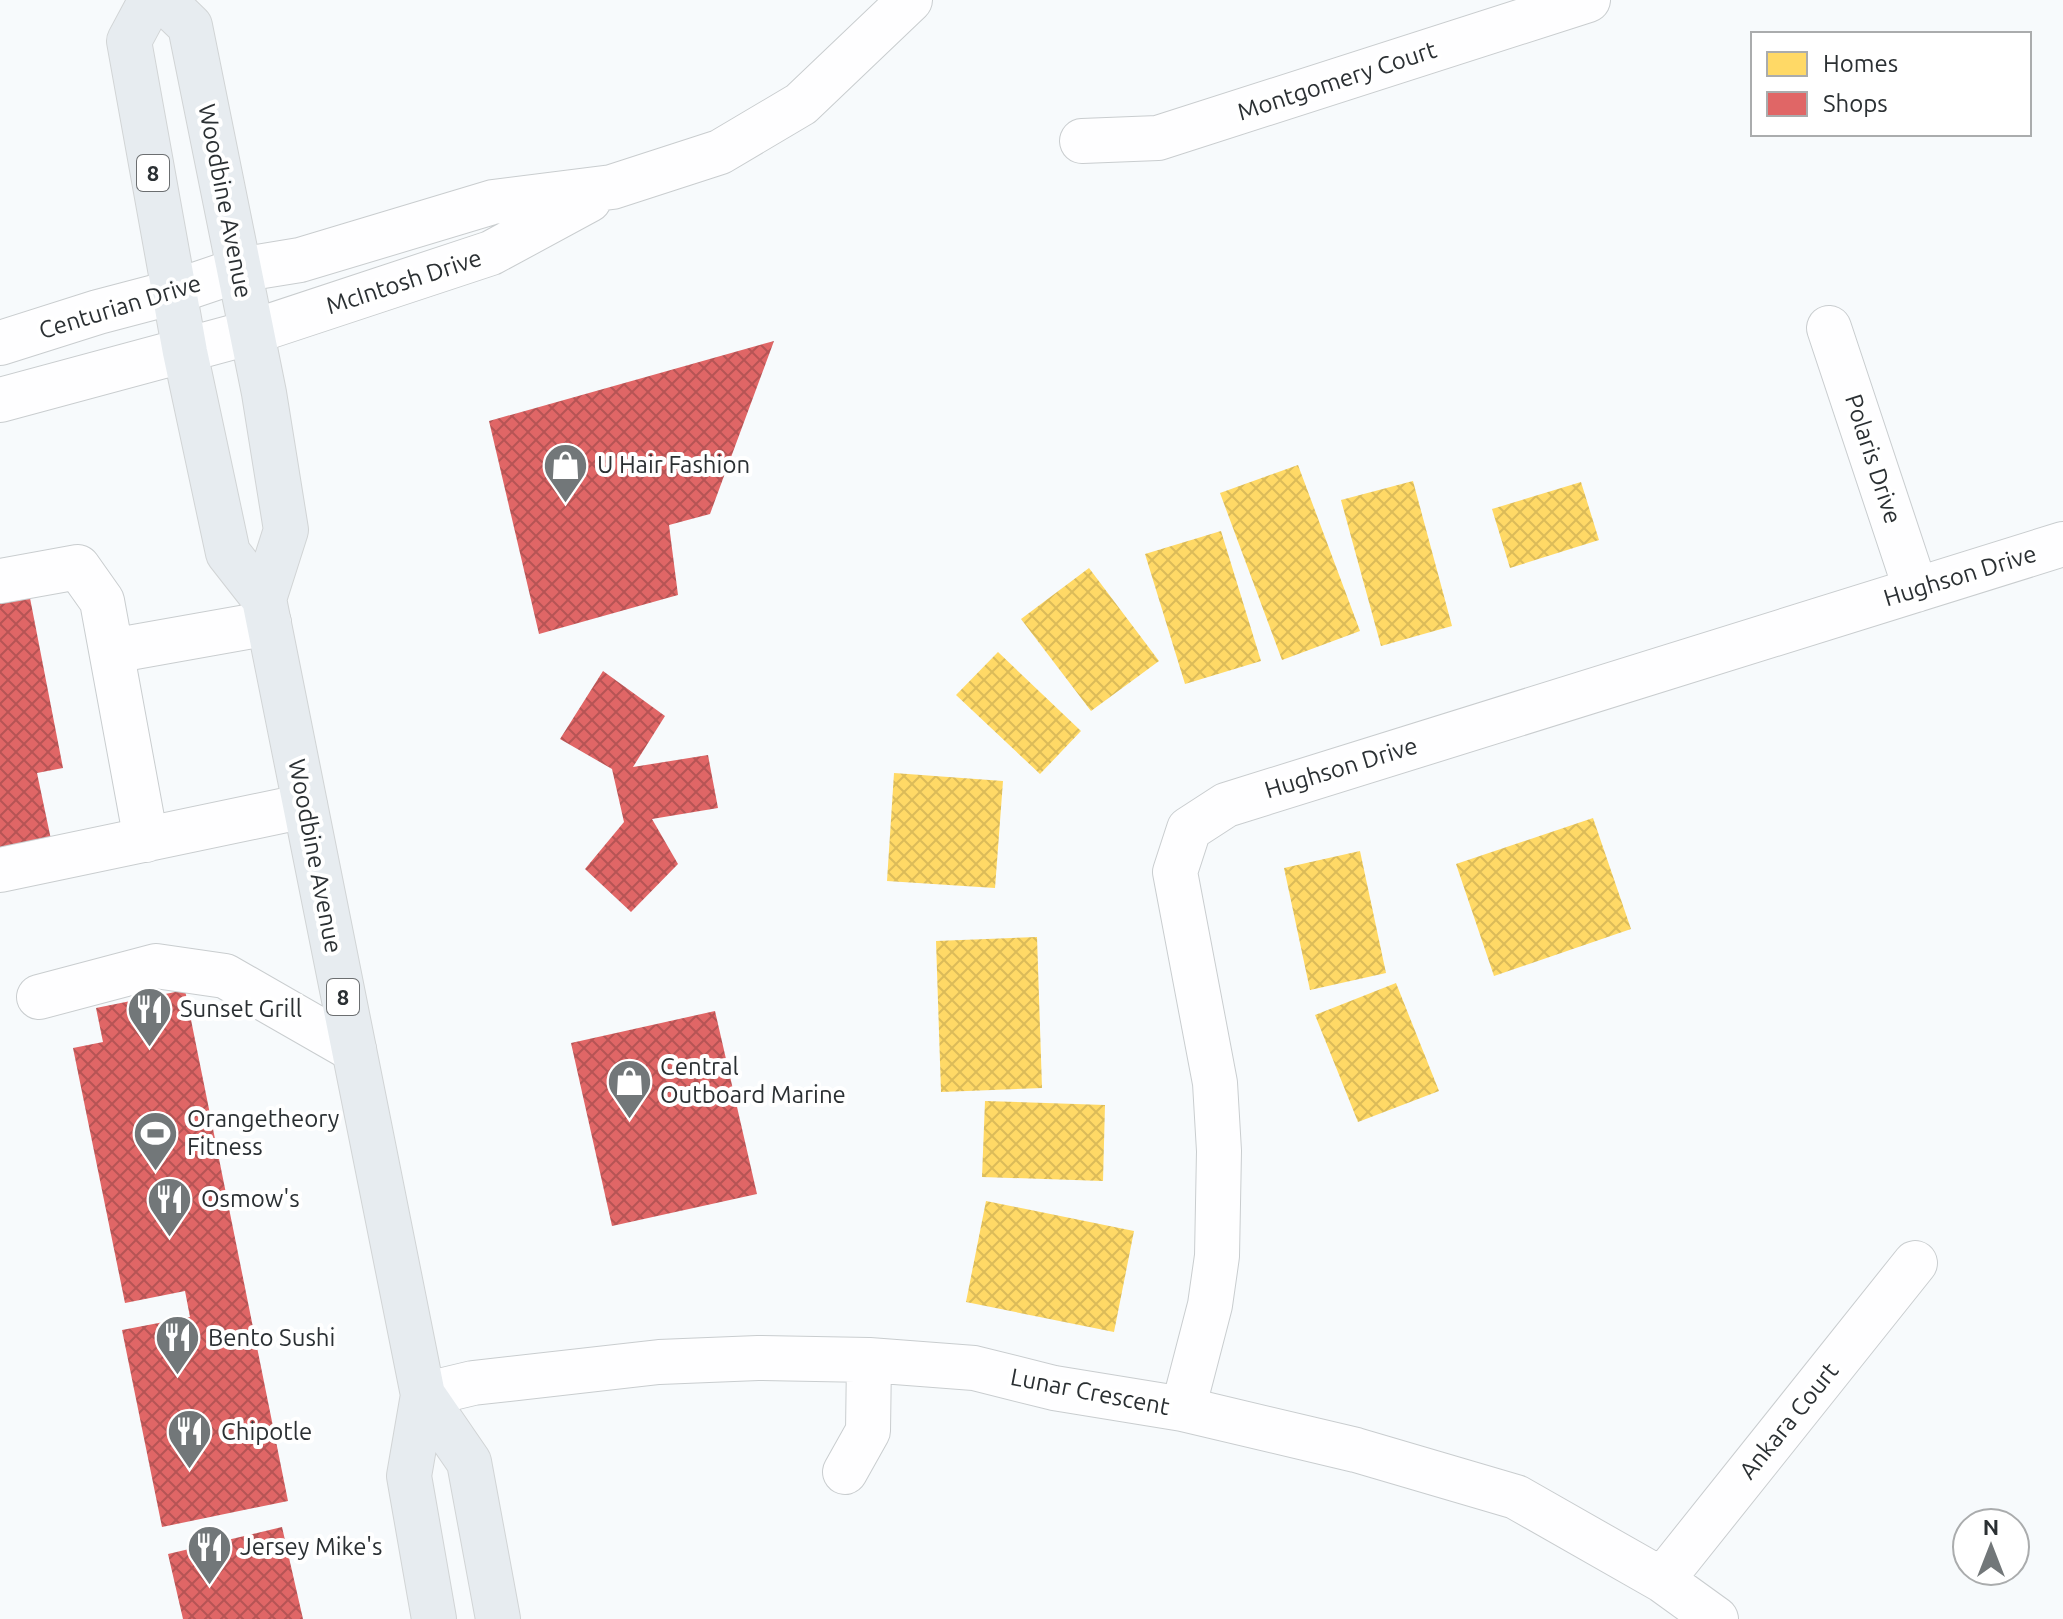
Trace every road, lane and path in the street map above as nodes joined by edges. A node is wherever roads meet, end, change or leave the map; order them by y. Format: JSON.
{"nodes":[{"id":1,"x":151,"y":0,"type":"edge"},
{"id":2,"x":163,"y":0,"type":"edge"},
{"id":3,"x":910,"y":0,"type":"edge"},
{"id":4,"x":1588,"y":0,"type":"edge"},
{"id":5,"x":1082,"y":141,"type":"dead end"},
{"id":6,"x":612,"y":187,"type":"junction"},
{"id":7,"x":239,"y":270,"type":"junction"},
{"id":8,"x":174,"y":292,"type":"junction"},
{"id":9,"x":1829,"y":328,"type":"dead end"},
{"id":10,"x":252,"y":332,"type":"junction"},
{"id":11,"x":0,"y":343,"type":"edge"},
{"id":12,"x":185,"y":352,"type":"junction"},
{"id":13,"x":0,"y":400,"type":"edge"},
{"id":14,"x":2063,"y":544,"type":"edge"},
{"id":15,"x":0,"y":581,"type":"edge"},
{"id":16,"x":1916,"y":590,"type":"junction"},
{"id":17,"x":266,"y":611,"type":"junction"},
{"id":18,"x":112,"y":651,"type":"junction"},
{"id":19,"x":305,"y":806,"type":"junction"},
{"id":20,"x":146,"y":840,"type":"junction"},
{"id":21,"x":0,"y":870,"type":"edge"},
{"id":22,"x":39,"y":997,"type":"dead end"},
{"id":23,"x":354,"y":1050,"type":"junction"},
{"id":24,"x":1915,"y":1263,"type":"dead end"},
{"id":25,"x":869,"y":1360,"type":"junction"},
{"id":26,"x":423,"y":1395,"type":"junction"},
{"id":27,"x":1183,"y":1409,"type":"junction"},
{"id":28,"x":845,"y":1472,"type":"dead end"},
{"id":29,"x":1662,"y":1580,"type":"junction"},
{"id":30,"x":434,"y":1619,"type":"edge"},
{"id":31,"x":498,"y":1619,"type":"edge"},
{"id":32,"x":1716,"y":1619,"type":"edge"}],
"edges":[{"from":1,"to":8,"type":"main road","name":"Woodbine Avenue","number":"8"},
{"from":2,"to":7,"type":"main road","name":"Woodbine Avenue","number":"8"},
{"from":3,"to":6,"type":"street","name":"McIntosh Drive"},
{"from":4,"to":5,"type":"street","name":"Montgomery Court"},
{"from":6,"to":7,"type":"street","name":"McIntosh Drive"},
{"from":6,"to":10,"type":"street","name":"McIntosh Drive"},
{"from":7,"to":8,"type":"street","name":"Centurian Drive"},
{"from":7,"to":10,"type":"main road","name":"Woodbine Avenue","number":"8"},
{"from":8,"to":11,"type":"street","name":"Centurian Drive"},
{"from":8,"to":12,"type":"main road","name":"Woodbine Avenue","number":"8"},
{"from":9,"to":16,"type":"street","name":"Polaris Drive"},
{"from":10,"to":12,"type":"street","name":"McIntosh Drive"},
{"from":10,"to":17,"type":"main road","name":"Woodbine Avenue","number":"8"},
{"from":12,"to":13,"type":"street"},
{"from":12,"to":17,"type":"main road","name":"Woodbine Avenue","number":"8"},
{"from":14,"to":16,"type":"street","name":"Hughson Drive"},
{"from":15,"to":18,"type":"street"},
{"from":16,"to":27,"type":"street","name":"Hughson Drive"},
{"from":17,"to":18,"type":"street"},
{"from":17,"to":19,"type":"main road","name":"Woodbine Avenue","number":"8"},
{"from":18,"to":20,"type":"street"},
{"from":19,"to":20,"type":"street"},
{"from":19,"to":23,"type":"main road","name":"Woodbine Avenue","number":"8"},
{"from":20,"to":21,"type":"street"},
{"from":22,"to":23,"type":"street"},
{"from":23,"to":26,"type":"main road","name":"Woodbine Avenue","number":"8"},
{"from":24,"to":29,"type":"street","name":"Ankara Court"},
{"from":25,"to":26,"type":"street","name":"Lunar Crescent"},
{"from":25,"to":27,"type":"street","name":"Lunar Crescent"},
{"from":25,"to":28,"type":"street"},
{"from":26,"to":30,"type":"main road","name":"Woodbine Avenue","number":"8"},
{"from":26,"to":31,"type":"main road","name":"Woodbine Avenue","number":"8"},
{"from":27,"to":29,"type":"street","name":"Lunar Crescent"},
{"from":29,"to":32,"type":"street","name":"Lunar Crescent"}]}
